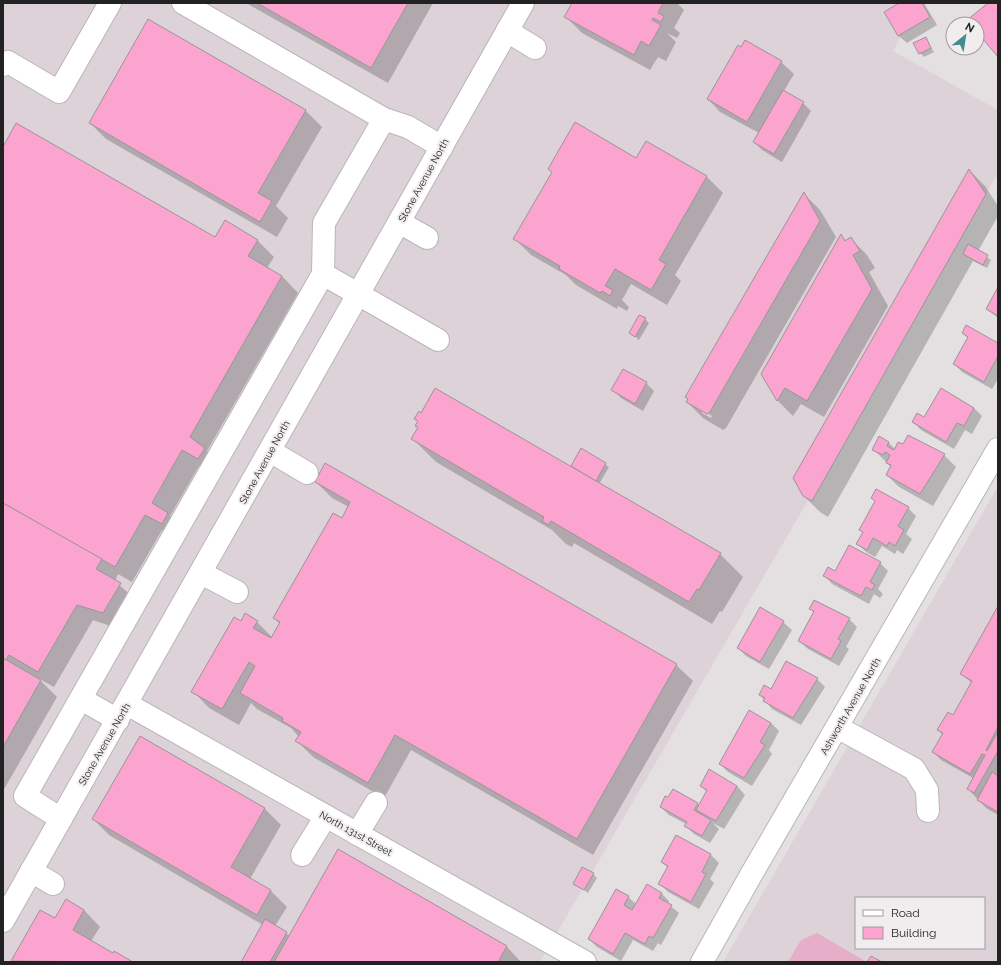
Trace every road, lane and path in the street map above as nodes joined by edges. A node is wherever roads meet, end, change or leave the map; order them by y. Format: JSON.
{"nodes":[{"id":1,"x":110,"y":3,"type":"edge"},
{"id":2,"x":183,"y":3,"type":"edge"},
{"id":3,"x":523,"y":3,"type":"edge"},
{"id":4,"x":507,"y":31,"type":"junction"},
{"id":5,"x":535,"y":48,"type":"dead end"},
{"id":6,"x":3,"y":65,"type":"edge"},
{"id":7,"x":384,"y":119,"type":"junction"},
{"id":8,"x":442,"y":147,"type":"junction"},
{"id":9,"x":399,"y":222,"type":"junction"},
{"id":10,"x":427,"y":238,"type":"dead end"},
{"id":11,"x":323,"y":274,"type":"junction"},
{"id":12,"x":358,"y":295,"type":"junction"},
{"id":13,"x":438,"y":340,"type":"dead end"},
{"id":14,"x":998,"y":449,"type":"edge"},
{"id":15,"x":270,"y":451,"type":"junction"},
{"id":16,"x":307,"y":473,"type":"dead end"},
{"id":17,"x":201,"y":573,"type":"junction"},
{"id":18,"x":237,"y":592,"type":"dead end"},
{"id":19,"x":81,"y":699,"type":"junction"},
{"id":20,"x":122,"y":712,"type":"junction"},
{"id":21,"x":837,"y":727,"type":"junction"},
{"id":22,"x":376,"y":803,"type":"dead end"},
{"id":23,"x":928,"y":811,"type":"dead end"},
{"id":24,"x":326,"y":816,"type":"junction"},
{"id":25,"x":62,"y":819,"type":"junction"},
{"id":26,"x":357,"y":834,"type":"junction"},
{"id":27,"x":302,"y":855,"type":"dead end"},
{"id":28,"x":32,"y":871,"type":"junction"},
{"id":29,"x":53,"y":884,"type":"dead end"},
{"id":30,"x":3,"y":921,"type":"edge"},
{"id":31,"x":585,"y":962,"type":"edge"},
{"id":32,"x":702,"y":962,"type":"edge"}],
"edges":[{"from":1,"to":6,"type":"street"},
{"from":2,"to":7,"type":"street"},
{"from":3,"to":4,"type":"street","name":"Stone Avenue North"},
{"from":4,"to":5,"type":"street"},
{"from":4,"to":8,"type":"street","name":"Stone Avenue North"},
{"from":7,"to":8,"type":"street"},
{"from":7,"to":11,"type":"street"},
{"from":8,"to":9,"type":"street","name":"Stone Avenue North"},
{"from":9,"to":10,"type":"street"},
{"from":9,"to":12,"type":"street","name":"Stone Avenue North"},
{"from":11,"to":12,"type":"street"},
{"from":11,"to":19,"type":"street"},
{"from":12,"to":13,"type":"street"},
{"from":12,"to":15,"type":"street","name":"Stone Avenue North"},
{"from":14,"to":21,"type":"street","name":"Ashworth Avenue North"},
{"from":15,"to":16,"type":"street"},
{"from":15,"to":17,"type":"street","name":"Stone Avenue North"},
{"from":17,"to":18,"type":"street"},
{"from":17,"to":20,"type":"street","name":"Stone Avenue North"},
{"from":19,"to":20,"type":"street","name":"North 131st Street"},
{"from":19,"to":25,"type":"street"},
{"from":20,"to":24,"type":"street","name":"North 131st Street"},
{"from":20,"to":25,"type":"street","name":"Stone Avenue North"},
{"from":21,"to":23,"type":"street"},
{"from":21,"to":32,"type":"street","name":"Ashworth Avenue North"},
{"from":22,"to":26,"type":"street"},
{"from":24,"to":26,"type":"street","name":"North 131st Street"},
{"from":24,"to":27,"type":"street"},
{"from":25,"to":28,"type":"street","name":"Stone Avenue North"},
{"from":26,"to":31,"type":"street","name":"North 131st Street"},
{"from":28,"to":29,"type":"street"},
{"from":28,"to":30,"type":"street","name":"Stone Avenue North"}]}
